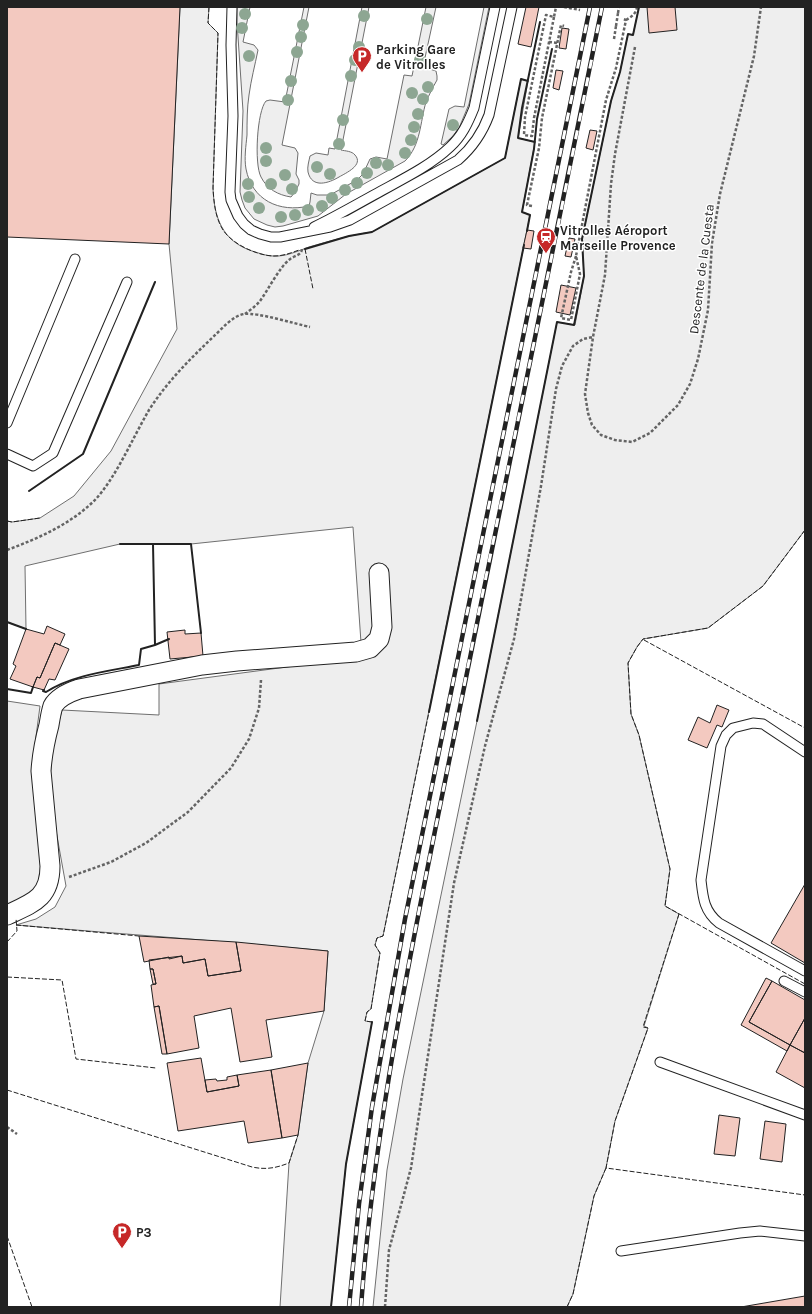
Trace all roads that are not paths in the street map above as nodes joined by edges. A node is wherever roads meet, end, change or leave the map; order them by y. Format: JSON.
{"nodes":[{"id":1,"x":232,"y":7,"type":"edge"},
{"id":2,"x":495,"y":7,"type":"edge"},
{"id":3,"x":512,"y":7,"type":"edge"},
{"id":4,"x":292,"y":235,"type":"junction"},
{"id":5,"x":74,"y":260,"type":"dead end"},
{"id":6,"x":127,"y":282,"type":"dead end"},
{"id":7,"x":7,"y":423,"type":"edge"},
{"id":8,"x":7,"y":454,"type":"edge"},
{"id":9,"x":379,"y":573,"type":"dead end"},
{"id":10,"x":805,"y":752,"type":"edge"},
{"id":11,"x":7,"y":915,"type":"edge"},
{"id":12,"x":805,"y":971,"type":"edge"},
{"id":13,"x":784,"y":981,"type":"dead end"},
{"id":14,"x":805,"y":992,"type":"edge"},
{"id":15,"x":660,"y":1062,"type":"dead end"},
{"id":16,"x":805,"y":1114,"type":"edge"},
{"id":17,"x":805,"y":1236,"type":"edge"},
{"id":18,"x":621,"y":1252,"type":"dead end"}],
"edges":[{"from":1,"to":4,"type":"lane"},
{"from":2,"to":4,"type":"lane"},
{"from":3,"to":4,"type":"lane"},
{"from":5,"to":7,"type":"lane"},
{"from":6,"to":8,"type":"lane"},
{"from":9,"to":11,"type":"street"},
{"from":10,"to":12,"type":"lane"},
{"from":13,"to":14,"type":"lane"},
{"from":15,"to":16,"type":"lane"},
{"from":17,"to":18,"type":"lane"}]}
